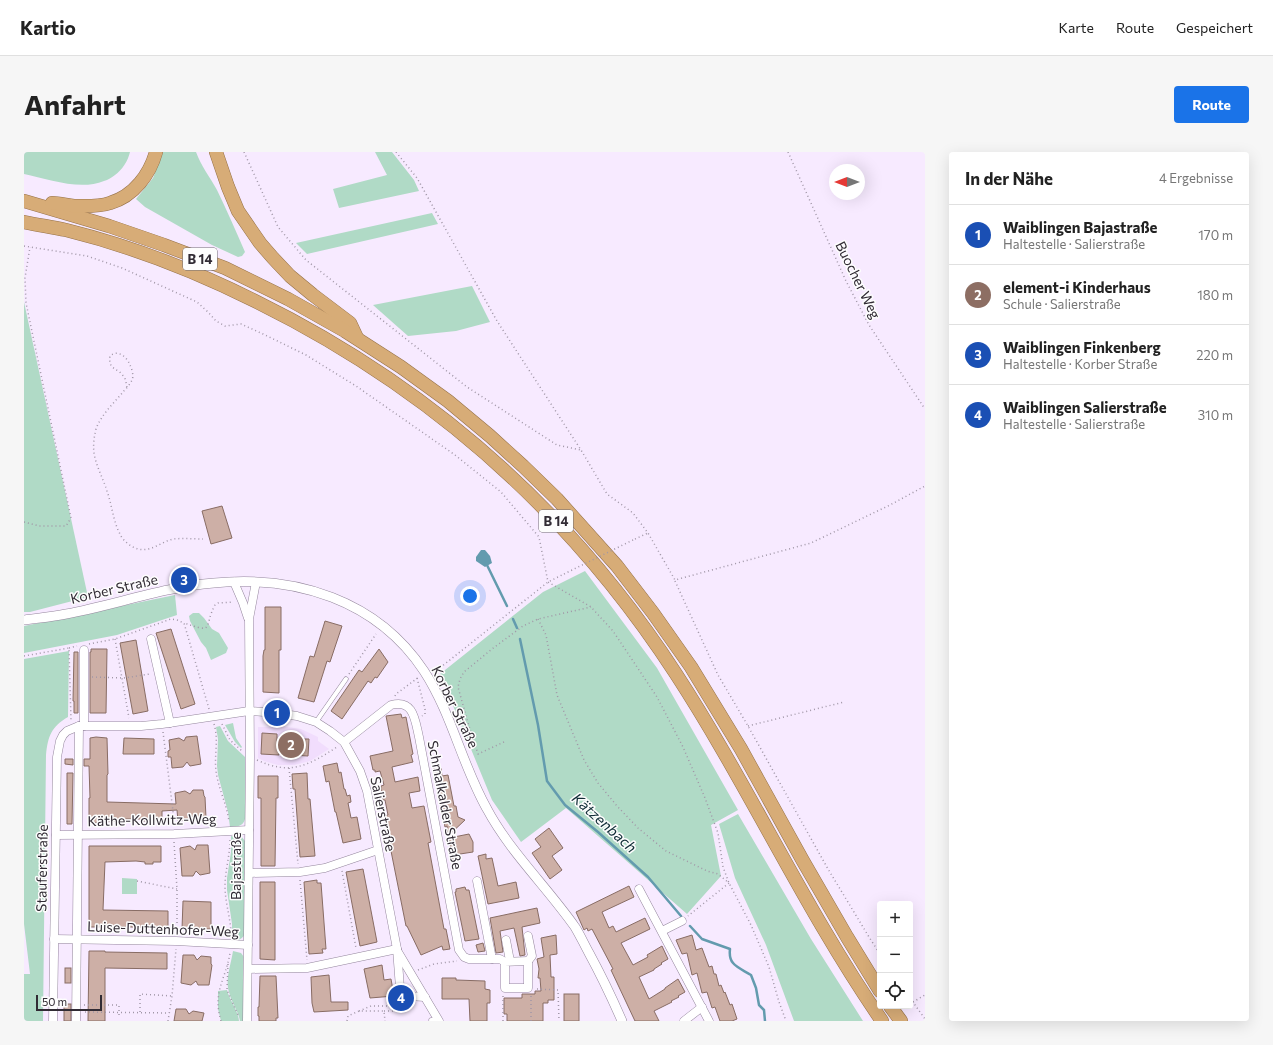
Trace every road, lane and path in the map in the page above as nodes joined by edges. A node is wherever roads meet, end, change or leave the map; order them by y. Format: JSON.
{"nodes":[{"id":1,"x":156,"y":152,"type":"edge"},
{"id":2,"x":216,"y":152,"type":"edge"},
{"id":3,"x":244,"y":152,"type":"edge"},
{"id":4,"x":396,"y":152,"type":"edge"},
{"id":5,"x":788,"y":152,"type":"edge"},
{"id":6,"x":28,"y":202,"type":"edge"},
{"id":7,"x":24,"y":222,"type":"edge"},
{"id":8,"x":24,"y":246,"type":"edge"},
{"id":9,"x":30,"y":247,"type":"junction"},
{"id":10,"x":357,"y":338,"type":"junction"},
{"id":11,"x":128,"y":386,"type":"junction"},
{"id":12,"x":925,"y":409,"type":"edge"},
{"id":13,"x":581,"y":450,"type":"junction"},
{"id":14,"x":925,"y":486,"type":"edge"},
{"id":15,"x":24,"y":522,"type":"edge"},
{"id":16,"x":648,"y":533,"type":"junction"},
{"id":17,"x":203,"y":539,"type":"dead end"},
{"id":18,"x":675,"y":580,"type":"junction"},
{"id":19,"x":234,"y":582,"type":"junction"},
{"id":20,"x":256,"y":582,"type":"junction"},
{"id":21,"x":548,"y":582,"type":"junction"},
{"id":22,"x":236,"y":602,"type":"dead end"},
{"id":23,"x":591,"y":607,"type":"junction"},
{"id":24,"x":249,"y":619,"type":"junction"},
{"id":25,"x":538,"y":619,"type":"junction"},
{"id":26,"x":24,"y":620,"type":"edge"},
{"id":27,"x":184,"y":623,"type":"junction"},
{"id":28,"x":376,"y":634,"type":"dead end"},
{"id":29,"x":115,"y":639,"type":"junction"},
{"id":30,"x":151,"y":639,"type":"dead end"},
{"id":31,"x":82,"y":647,"type":"junction"},
{"id":32,"x":69,"y":648,"type":"junction"},
{"id":33,"x":24,"y":656,"type":"edge"},
{"id":34,"x":196,"y":660,"type":"dead end"},
{"id":35,"x":425,"y":672,"type":"junction"},
{"id":36,"x":152,"y":674,"type":"dead end"},
{"id":37,"x":84,"y":677,"type":"junction"},
{"id":38,"x":122,"y":678,"type":"junction"},
{"id":39,"x":346,"y":679,"type":"joint"},
{"id":40,"x":396,"y":694,"type":"dead end"},
{"id":41,"x":844,"y":702,"type":"dead end"},
{"id":42,"x":249,"y":711,"type":"junction"},
{"id":43,"x":129,"y":718,"type":"dead end"},
{"id":44,"x":415,"y":719,"type":"junction"},
{"id":45,"x":222,"y":722,"type":"dead end"},
{"id":46,"x":316,"y":722,"type":"junction"},
{"id":47,"x":166,"y":724,"type":"junction"},
{"id":48,"x":78,"y":726,"type":"junction"},
{"id":49,"x":748,"y":726,"type":"junction"},
{"id":50,"x":344,"y":742,"type":"junction"},
{"id":51,"x":504,"y":742,"type":"dead end"},
{"id":52,"x":335,"y":748,"type":"dead end"},
{"id":53,"x":250,"y":757,"type":"junction"},
{"id":54,"x":289,"y":768,"type":"junction"},
{"id":55,"x":298,"y":821,"type":"dead end"},
{"id":56,"x":294,"y":822,"type":"junction"},
{"id":57,"x":249,"y":830,"type":"junction"},
{"id":58,"x":174,"y":834,"type":"junction"},
{"id":59,"x":56,"y":835,"type":"junction"},
{"id":60,"x":77,"y":835,"type":"junction"},
{"id":61,"x":296,"y":842,"type":"junction"},
{"id":62,"x":299,"y":842,"type":"dead end"},
{"id":63,"x":378,"y":850,"type":"junction"},
{"id":64,"x":341,"y":863,"type":"junction"},
{"id":65,"x":299,"y":872,"type":"junction"},
{"id":66,"x":249,"y":873,"type":"junction"},
{"id":67,"x":137,"y":881,"type":"dead end"},
{"id":68,"x":477,"y":881,"type":"dead end"},
{"id":69,"x":729,"y":883,"type":"junction"},
{"id":70,"x":177,"y":889,"type":"junction"},
{"id":71,"x":639,"y":889,"type":"dead end"},
{"id":72,"x":682,"y":921,"type":"joint"},
{"id":73,"x":662,"y":932,"type":"junction"},
{"id":74,"x":528,"y":936,"type":"dead end"},
{"id":75,"x":54,"y":939,"type":"junction"},
{"id":76,"x":76,"y":939,"type":"junction"},
{"id":77,"x":506,"y":940,"type":"dead end"},
{"id":78,"x":176,"y":941,"type":"junction"},
{"id":79,"x":248,"y":945,"type":"junction"},
{"id":80,"x":356,"y":947,"type":"dead end"},
{"id":81,"x":877,"y":949,"type":"edge"},
{"id":82,"x":397,"y":950,"type":"junction"},
{"id":83,"x":464,"y":957,"type":"junction"},
{"id":84,"x":492,"y":959,"type":"junction"},
{"id":85,"x":229,"y":960,"type":"dead end"},
{"id":86,"x":507,"y":961,"type":"junction"},
{"id":87,"x":528,"y":961,"type":"junction"},
{"id":88,"x":307,"y":968,"type":"junction"},
{"id":89,"x":248,"y":969,"type":"junction"},
{"id":90,"x":411,"y":974,"type":"junction"},
{"id":91,"x":877,"y":986,"type":"edge"},
{"id":92,"x":505,"y":988,"type":"junction"},
{"id":93,"x":925,"y":995,"type":"edge"},
{"id":94,"x":172,"y":996,"type":"junction"},
{"id":95,"x":425,"y":997,"type":"junction"},
{"id":96,"x":913,"y":1002,"type":"joint"},
{"id":97,"x":407,"y":1006,"type":"dead end"},
{"id":98,"x":702,"y":1007,"type":"junction"},
{"id":99,"x":76,"y":1009,"type":"junction"},
{"id":100,"x":892,"y":1009,"type":"edge"},
{"id":101,"x":359,"y":1011,"type":"junction"},
{"id":102,"x":401,"y":1011,"type":"dead end"},
{"id":103,"x":119,"y":1012,"type":"junction"},
{"id":104,"x":140,"y":1012,"type":"junction"},
{"id":105,"x":384,"y":1012,"type":"junction"},
{"id":106,"x":169,"y":1013,"type":"junction"},
{"id":107,"x":119,"y":1018,"type":"dead end"},
{"id":108,"x":925,"y":1019,"type":"edge"},
{"id":109,"x":239,"y":1020,"type":"dead end"},
{"id":110,"x":436,"y":1020,"type":"edge"},
{"id":111,"x":53,"y":1021,"type":"edge"},
{"id":112,"x":76,"y":1021,"type":"edge"},
{"id":113,"x":168,"y":1021,"type":"edge"},
{"id":114,"x":247,"y":1021,"type":"edge"},
{"id":115,"x":348,"y":1021,"type":"edge"},
{"id":116,"x":384,"y":1021,"type":"edge"},
{"id":117,"x":503,"y":1021,"type":"edge"},
{"id":118,"x":531,"y":1021,"type":"edge"},
{"id":119,"x":558,"y":1021,"type":"edge"},
{"id":120,"x":622,"y":1021,"type":"edge"},
{"id":121,"x":684,"y":1021,"type":"edge"},
{"id":122,"x":709,"y":1021,"type":"edge"},
{"id":123,"x":786,"y":1021,"type":"edge"},
{"id":124,"x":882,"y":1021,"type":"edge"},
{"id":125,"x":901,"y":1021,"type":"edge"}],
"edges":[{"from":1,"to":6,"type":"highway"},
{"from":2,"to":10,"type":"highway"},
{"from":3,"to":13,"type":"path"},
{"from":4,"to":13,"type":"path"},
{"from":5,"to":12,"type":"path","name":"Buocher Weg"},
{"from":6,"to":10,"type":"highway","number":"B 14"},
{"from":7,"to":124,"type":"highway","number":"B 14"},
{"from":8,"to":9,"type":"path"},
{"from":9,"to":15,"type":"path"},
{"from":9,"to":21,"type":"path"},
{"from":10,"to":91,"type":"highway","number":"B 14"},
{"from":11,"to":11,"type":"path"},
{"from":11,"to":17,"type":"path"},
{"from":13,"to":16,"type":"path"},
{"from":14,"to":18,"type":"path"},
{"from":16,"to":18,"type":"path"},
{"from":16,"to":21,"type":"path","bridge":true},
{"from":18,"to":49,"type":"path"},
{"from":19,"to":20,"type":"street","name":"Korber Straße"},
{"from":19,"to":24,"type":"street"},
{"from":19,"to":26,"type":"street","name":"Korber Straße"},
{"from":20,"to":24,"type":"street"},
{"from":20,"to":35,"type":"street","name":"Korber Straße"},
{"from":21,"to":23,"type":"path"},
{"from":21,"to":35,"type":"path"},
{"from":22,"to":27,"type":"path"},
{"from":23,"to":25,"type":"path"},
{"from":23,"to":69,"type":"path"},
{"from":24,"to":42,"type":"street"},
{"from":25,"to":51,"type":"path"},
{"from":25,"to":69,"type":"path"},
{"from":27,"to":29,"type":"path"},
{"from":27,"to":34,"type":"path"},
{"from":28,"to":39,"type":"path"},
{"from":29,"to":31,"type":"path"},
{"from":29,"to":38,"type":"path"},
{"from":30,"to":47,"type":"street"},
{"from":31,"to":32,"type":"path"},
{"from":31,"to":37,"type":"street"},
{"from":32,"to":33,"type":"path"},
{"from":32,"to":48,"type":"path"},
{"from":35,"to":120,"type":"street","name":"Korber Straße"},
{"from":36,"to":38,"type":"path"},
{"from":37,"to":38,"type":"path"},
{"from":37,"to":48,"type":"street"},
{"from":38,"to":43,"type":"path"},
{"from":39,"to":46,"type":"lane"},
{"from":40,"to":44,"type":"path"},
{"from":41,"to":49,"type":"path"},
{"from":42,"to":46,"type":"street","name":"Salierstraße"},
{"from":42,"to":47,"type":"street"},
{"from":42,"to":53,"type":"street","name":"Bajastraße"},
{"from":44,"to":50,"type":"street","name":"Schmalkalder Straße"},
{"from":44,"to":83,"type":"street","name":"Schmalkalder Straße"},
{"from":45,"to":53,"type":"path"},
{"from":46,"to":50,"type":"street","name":"Salierstraße"},
{"from":47,"to":48,"type":"street"},
{"from":47,"to":58,"type":"path"},
{"from":48,"to":59,"type":"street","name":"Stauferstraße"},
{"from":48,"to":60,"type":"street"},
{"from":49,"to":81,"type":"path"},
{"from":50,"to":63,"type":"street","name":"Salierstraße"},
{"from":52,"to":54,"type":"path"},
{"from":53,"to":54,"type":"path"},
{"from":53,"to":57,"type":"street","name":"Bajastraße"},
{"from":54,"to":56,"type":"path"},
{"from":55,"to":56,"type":"path"},
{"from":56,"to":61,"type":"path"},
{"from":57,"to":58,"type":"street","name":"Käthe-Kollwitz-Weg"},
{"from":57,"to":66,"type":"street","name":"Bajastraße"},
{"from":58,"to":60,"type":"street","name":"Käthe-Kollwitz-Weg"},
{"from":58,"to":70,"type":"path"},
{"from":59,"to":60,"type":"street","name":"Käthe-Kollwitz-Weg"},
{"from":59,"to":75,"type":"street","name":"Stauferstraße"},
{"from":60,"to":76,"type":"street"},
{"from":61,"to":62,"type":"path"},
{"from":61,"to":65,"type":"path"},
{"from":63,"to":64,"type":"street"},
{"from":63,"to":82,"type":"street","name":"Salierstraße"},
{"from":64,"to":65,"type":"street"},
{"from":64,"to":80,"type":"path"},
{"from":65,"to":66,"type":"street"},
{"from":65,"to":88,"type":"path"},
{"from":66,"to":79,"type":"street","name":"Bajastraße"},
{"from":67,"to":70,"type":"path"},
{"from":68,"to":84,"type":"street","name":"Schmalkalder Straße"},
{"from":69,"to":72,"type":"path"},
{"from":69,"to":123,"type":"path"},
{"from":70,"to":78,"type":"path"},
{"from":71,"to":73,"type":"street"},
{"from":72,"to":73,"type":"street"},
{"from":73,"to":98,"type":"street"},
{"from":74,"to":87,"type":"street"},
{"from":75,"to":76,"type":"street","name":"Luise-Duttenhofer-Weg"},
{"from":75,"to":111,"type":"street","name":"Stauferstraße"},
{"from":76,"to":78,"type":"street","name":"Luise-Duttenhofer-Weg"},
{"from":76,"to":99,"type":"street","name":"Luise-Duttenhofer-Weg"},
{"from":77,"to":86,"type":"street"},
{"from":78,"to":79,"type":"street","name":"Luise-Duttenhofer-Weg"},
{"from":78,"to":94,"type":"path"},
{"from":79,"to":89,"type":"street","name":"Bajastraße"},
{"from":82,"to":88,"type":"street"},
{"from":82,"to":90,"type":"street","name":"Salierstraße"},
{"from":82,"to":95,"type":"street","name":"Salierstraße"},
{"from":83,"to":84,"type":"street"},
{"from":83,"to":90,"type":"path"},
{"from":84,"to":86,"type":"street"},
{"from":85,"to":109,"type":"path"},
{"from":86,"to":87,"type":"street"},
{"from":86,"to":92,"type":"street"},
{"from":87,"to":92,"type":"street"},
{"from":88,"to":89,"type":"street"},
{"from":89,"to":114,"type":"street","name":"Bajastraße"},
{"from":90,"to":95,"type":"street","name":"Salierstraße"},
{"from":92,"to":117,"type":"path"},
{"from":93,"to":96,"type":"path"},
{"from":94,"to":104,"type":"path"},
{"from":94,"to":106,"type":"path"},
{"from":95,"to":110,"type":"street","name":"Salierstraße"},
{"from":96,"to":108,"type":"path"},
{"from":97,"to":101,"type":"path"},
{"from":98,"to":121,"type":"street"},
{"from":98,"to":122,"type":"street"},
{"from":99,"to":103,"type":"path"},
{"from":99,"to":103,"type":"path"},
{"from":99,"to":112,"type":"street","name":"Luise-Duttenhofer-Weg"},
{"from":100,"to":125,"type":"highway"},
{"from":101,"to":105,"type":"path"},
{"from":101,"to":115,"type":"path"},
{"from":102,"to":105,"type":"path"},
{"from":103,"to":104,"type":"path"},
{"from":103,"to":107,"type":"path"},
{"from":104,"to":106,"type":"path"},
{"from":105,"to":116,"type":"path"},
{"from":106,"to":113,"type":"path"},
{"from":118,"to":119,"type":"path"}]}
